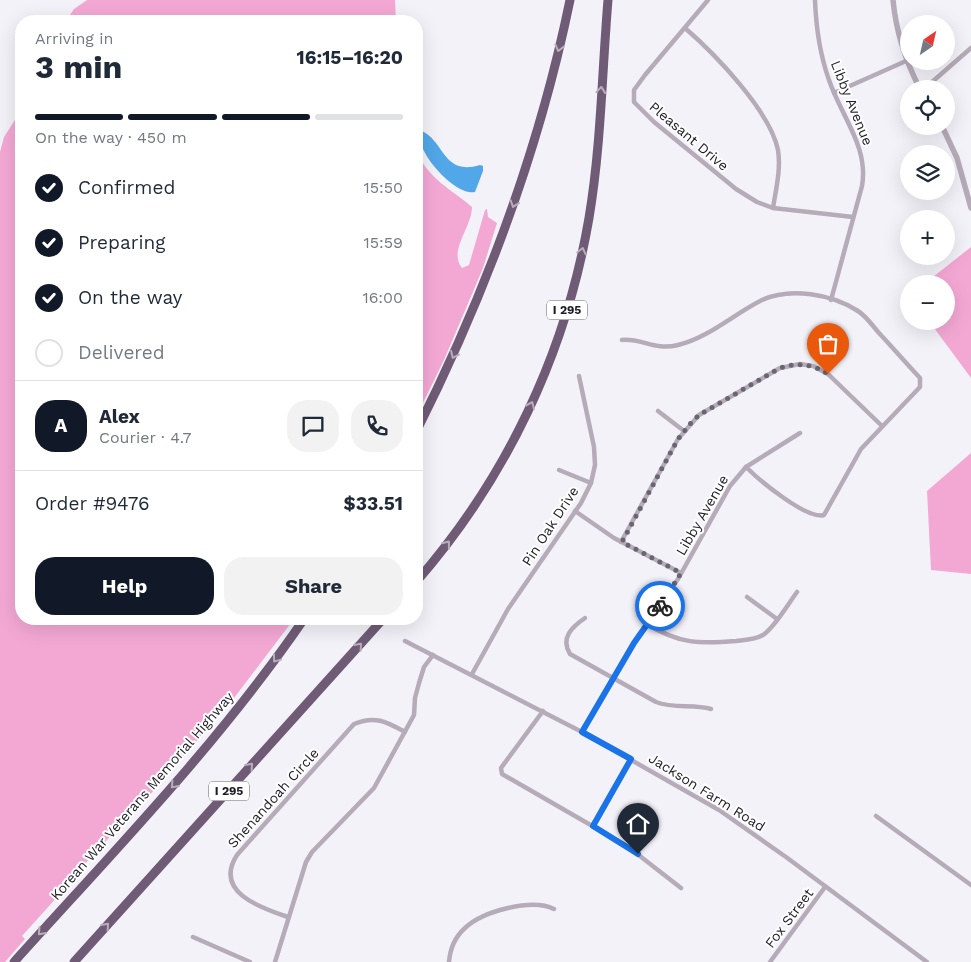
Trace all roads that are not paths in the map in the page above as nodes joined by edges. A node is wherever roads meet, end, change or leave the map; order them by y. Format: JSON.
{"nodes":[{"id":1,"x":570,"y":0,"type":"edge"},
{"id":2,"x":608,"y":0,"type":"edge"},
{"id":3,"x":708,"y":0,"type":"edge"},
{"id":4,"x":815,"y":0,"type":"edge"},
{"id":5,"x":894,"y":0,"type":"edge"},
{"id":6,"x":686,"y":28,"type":"junction"},
{"id":7,"x":900,"y":42,"type":"edge"},
{"id":8,"x":971,"y":48,"type":"edge"},
{"id":9,"x":900,"y":64,"type":"edge"},
{"id":10,"x":934,"y":80,"type":"edge"},
{"id":11,"x":834,"y":93,"type":"junction"},
{"id":12,"x":946,"y":135,"type":"edge"},
{"id":13,"x":774,"y":208,"type":"junction"},
{"id":14,"x":971,"y":208,"type":"edge"},
{"id":15,"x":854,"y":218,"type":"junction"},
{"id":16,"x":830,"y":300,"type":"junction"},
{"id":17,"x":622,"y":340,"type":"dead end"},
{"id":18,"x":579,"y":376,"type":"dead end"},
{"id":19,"x":658,"y":411,"type":"dead end"},
{"id":20,"x":423,"y":418,"type":"edge"},
{"id":21,"x":882,"y":426,"type":"junction"},
{"id":22,"x":684,"y":431,"type":"junction"},
{"id":23,"x":800,"y":433,"type":"dead end"},
{"id":24,"x":746,"y":467,"type":"junction"},
{"id":25,"x":559,"y":470,"type":"dead end"},
{"id":26,"x":591,"y":483,"type":"junction"},
{"id":27,"x":575,"y":511,"type":"junction"},
{"id":28,"x":622,"y":542,"type":"junction"},
{"id":29,"x":423,"y":573,"type":"edge"},
{"id":30,"x":681,"y":573,"type":"junction"},
{"id":31,"x":796,"y":592,"type":"dead end"},
{"id":32,"x":747,"y":597,"type":"dead end"},
{"id":33,"x":585,"y":618,"type":"dead end"},
{"id":34,"x":777,"y":619,"type":"junction"},
{"id":35,"x":647,"y":624,"type":"junction"},
{"id":36,"x":300,"y":625,"type":"edge"},
{"id":37,"x":378,"y":625,"type":"edge"},
{"id":38,"x":405,"y":641,"type":"dead end"},
{"id":39,"x":432,"y":654,"type":"junction"},
{"id":40,"x":472,"y":674,"type":"junction"},
{"id":41,"x":613,"y":678,"type":"junction"},
{"id":42,"x":711,"y":709,"type":"dead end"},
{"id":43,"x":543,"y":711,"type":"junction"},
{"id":44,"x":405,"y":732,"type":"junction"},
{"id":45,"x":582,"y":732,"type":"junction"},
{"id":46,"x":631,"y":759,"type":"junction"},
{"id":47,"x":876,"y":816,"type":"dead end"},
{"id":48,"x":593,"y":826,"type":"junction"},
{"id":49,"x":971,"y":886,"type":"edge"},
{"id":50,"x":826,"y":887,"type":"junction"},
{"id":51,"x":680,"y":888,"type":"dead end"},
{"id":52,"x":554,"y":909,"type":"dead end"},
{"id":53,"x":288,"y":917,"type":"junction"},
{"id":54,"x":193,"y":937,"type":"dead end"},
{"id":55,"x":14,"y":962,"type":"edge"},
{"id":56,"x":74,"y":962,"type":"edge"},
{"id":57,"x":250,"y":962,"type":"edge"},
{"id":58,"x":275,"y":962,"type":"edge"},
{"id":59,"x":449,"y":962,"type":"edge"},
{"id":60,"x":770,"y":962,"type":"edge"},
{"id":61,"x":927,"y":962,"type":"edge"}],
"edges":[{"from":1,"to":20,"type":"highway","one_way":true},
{"from":29,"to":2,"type":"highway","number":"I 295","one_way":true},
{"from":3,"to":6,"type":"street","name":"Pleasant Drive"},
{"from":4,"to":11,"type":"street","name":"Libby Avenue"},
{"from":5,"to":7,"type":"street"},
{"from":6,"to":13,"type":"street"},
{"from":6,"to":13,"type":"street","name":"Pleasant Drive"},
{"from":8,"to":10,"type":"street"},
{"from":9,"to":11,"type":"street"},
{"from":11,"to":15,"type":"street","name":"Libby Avenue"},
{"from":12,"to":14,"type":"street"},
{"from":13,"to":15,"type":"street","name":"Pleasant Drive"},
{"from":15,"to":16,"type":"street","name":"Libby Avenue"},
{"from":16,"to":17,"type":"street"},
{"from":16,"to":21,"type":"street"},
{"from":18,"to":26,"type":"street","name":"Pin Oak Drive"},
{"from":19,"to":22,"type":"street"},
{"from":21,"to":22,"type":"street"},
{"from":21,"to":24,"type":"street"},
{"from":22,"to":28,"type":"street"},
{"from":23,"to":24,"type":"street","name":"Libby Avenue"},
{"from":24,"to":30,"type":"street","name":"Libby Avenue"},
{"from":25,"to":26,"type":"street"},
{"from":26,"to":27,"type":"street","name":"Pin Oak Drive"},
{"from":27,"to":28,"type":"street"},
{"from":27,"to":40,"type":"street","name":"Pin Oak Drive"},
{"from":28,"to":30,"type":"street"},
{"from":30,"to":35,"type":"street","name":"Libby Avenue"},
{"from":31,"to":34,"type":"street"},
{"from":32,"to":34,"type":"street"},
{"from":33,"to":41,"type":"street"},
{"from":34,"to":35,"type":"street"},
{"from":35,"to":41,"type":"street","name":"Libby Avenue"},
{"from":36,"to":55,"type":"highway","name":"Korean War Veterans Memorial Highway","one_way":true},
{"from":56,"to":37,"type":"highway","number":"I 295","one_way":true},
{"from":38,"to":39,"type":"street","name":"Jackson Farm Road"},
{"from":39,"to":40,"type":"street","name":"Jackson Farm Road"},
{"from":39,"to":44,"type":"street"},
{"from":40,"to":43,"type":"street","name":"Jackson Farm Road"},
{"from":41,"to":42,"type":"street"},
{"from":41,"to":45,"type":"street","name":"Libby Avenue"},
{"from":43,"to":45,"type":"street","name":"Jackson Farm Road"},
{"from":43,"to":48,"type":"street"},
{"from":44,"to":53,"type":"street"},
{"from":44,"to":53,"type":"street","name":"Shenandoah Circle"},
{"from":45,"to":46,"type":"street","name":"Jackson Farm Road"},
{"from":46,"to":48,"type":"street"},
{"from":46,"to":50,"type":"street","name":"Jackson Farm Road"},
{"from":47,"to":49,"type":"street"},
{"from":48,"to":51,"type":"street"},
{"from":50,"to":60,"type":"street","name":"Fox Street"},
{"from":50,"to":61,"type":"street","name":"Jackson Farm Road"},
{"from":52,"to":59,"type":"street"},
{"from":53,"to":58,"type":"street"},
{"from":54,"to":57,"type":"street"}]}
